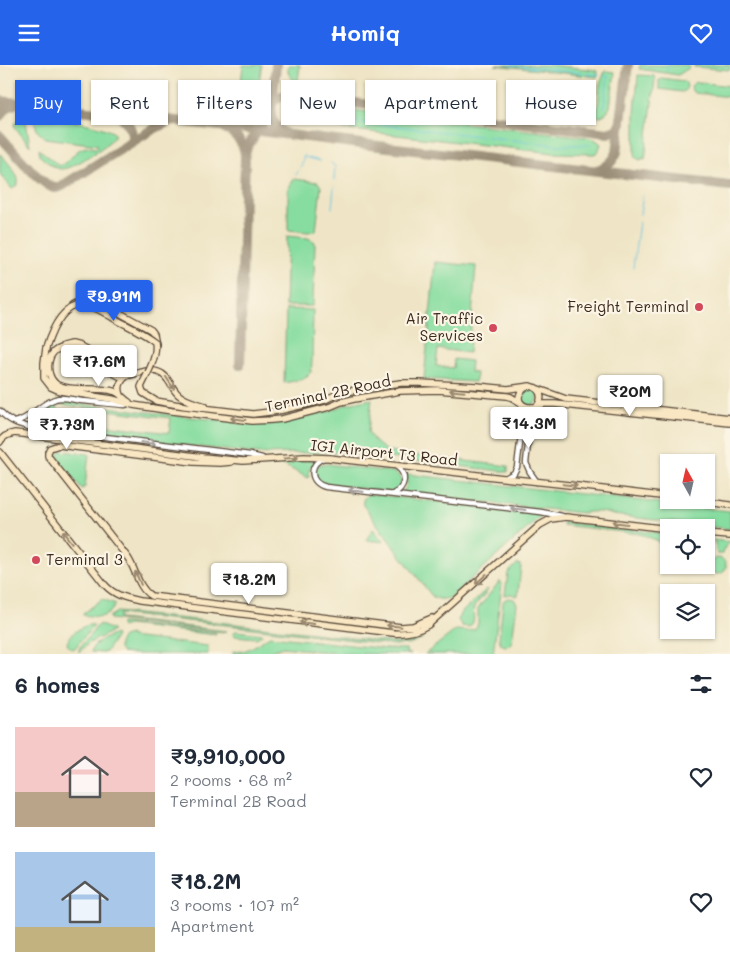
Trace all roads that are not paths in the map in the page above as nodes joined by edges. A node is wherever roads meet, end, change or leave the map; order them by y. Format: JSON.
{"nodes":[{"id":1,"x":56,"y":348,"type":"junction"},
{"id":2,"x":137,"y":373,"type":"junction"},
{"id":3,"x":127,"y":376,"type":"junction"},
{"id":4,"x":526,"y":387,"type":"junction"},
{"id":5,"x":536,"y":388,"type":"junction"},
{"id":6,"x":348,"y":391,"type":"junction"},
{"id":7,"x":121,"y":395,"type":"junction"},
{"id":8,"x":354,"y":399,"type":"junction"},
{"id":9,"x":521,"y":403,"type":"junction"},
{"id":10,"x":133,"y":405,"type":"junction"},
{"id":11,"x":537,"y":406,"type":"junction"},
{"id":12,"x":216,"y":410,"type":"junction"},
{"id":13,"x":0,"y":411,"type":"edge"},
{"id":14,"x":28,"y":417,"type":"junction"},
{"id":15,"x":730,"y":418,"type":"edge"},
{"id":16,"x":13,"y":422,"type":"junction"},
{"id":17,"x":730,"y":423,"type":"edge"},
{"id":18,"x":33,"y":429,"type":"junction"},
{"id":19,"x":0,"y":442,"type":"edge"},
{"id":20,"x":0,"y":452,"type":"edge"},
{"id":21,"x":329,"y":458,"type":"junction"},
{"id":22,"x":266,"y":459,"type":"junction"},
{"id":23,"x":243,"y":461,"type":"junction"},
{"id":24,"x":391,"y":465,"type":"junction"},
{"id":25,"x":504,"y":478,"type":"junction"},
{"id":26,"x":538,"y":482,"type":"junction"},
{"id":27,"x":388,"y":494,"type":"junction"},
{"id":28,"x":660,"y":496,"type":"edge"},
{"id":29,"x":715,"y":503,"type":"edge"},
{"id":30,"x":730,"y":505,"type":"edge"},
{"id":31,"x":566,"y":517,"type":"junction"},
{"id":32,"x":660,"y":528,"type":"edge"},
{"id":33,"x":715,"y":535,"type":"edge"},
{"id":34,"x":730,"y":537,"type":"edge"},
{"id":35,"x":440,"y":614,"type":"junction"}],
"edges":[{"from":1,"to":2,"type":"main road"},
{"from":1,"to":3,"type":"main road"},
{"from":1,"to":7,"type":"main road"},
{"from":2,"to":3,"type":"main road"},
{"from":2,"to":12,"type":"main road","one_way":true},
{"from":3,"to":7,"type":"main road"},
{"from":4,"to":5,"type":"main road"},
{"from":4,"to":6,"type":"main road","name":"Terminal 2B Road"},
{"from":4,"to":9,"type":"main road"},
{"from":5,"to":11,"type":"main road"},
{"from":5,"to":15,"type":"main road"},
{"from":6,"to":8,"type":"main road"},
{"from":6,"to":12,"type":"main road","name":"Terminal 2B Road"},
{"from":7,"to":10,"type":"main road"},
{"from":9,"to":8,"type":"main road","name":"Terminal 2B Road","one_way":true},
{"from":8,"to":10,"type":"main road","name":"Terminal 2B Road","one_way":true},
{"from":9,"to":11,"type":"main road"},
{"from":9,"to":25,"type":"street"},
{"from":10,"to":12,"type":"main road","name":"Terminal 2B Road","bridge":true},
{"from":10,"to":14,"type":"street"},
{"from":11,"to":17,"type":"main road"},
{"from":11,"to":26,"type":"street"},
{"from":13,"to":16,"type":"street"},
{"from":14,"to":16,"type":"street"},
{"from":14,"to":18,"type":"street"},
{"from":16,"to":18,"type":"street"},
{"from":18,"to":22,"type":"street","one_way":true},
{"from":19,"to":23,"type":"main road","name":"IGI Airport T3 Road"},
{"from":35,"to":20,"type":"main road","one_way":true},
{"from":22,"to":21,"type":"main road","name":"IGI Airport T3 Road","one_way":true},
{"from":21,"to":24,"type":"main road","name":"IGI Airport T3 Road"},
{"from":27,"to":21,"type":"street","one_way":true},
{"from":22,"to":23,"type":"main road","name":"IGI Airport T3 Road"},
{"from":35,"to":23,"type":"main road","one_way":true},
{"from":24,"to":25,"type":"main road","name":"IGI Airport T3 Road"},
{"from":24,"to":27,"type":"street"},
{"from":25,"to":26,"type":"main road","name":"IGI Airport T3 Road"},
{"from":26,"to":28,"type":"main road","name":"IGI Airport T3 Road","one_way":true},
{"from":31,"to":27,"type":"street","one_way":true},
{"from":29,"to":30,"type":"main road"},
{"from":32,"to":31,"type":"main road","one_way":true},
{"from":31,"to":35,"type":"main road","one_way":true},
{"from":33,"to":34,"type":"main road"}]}
